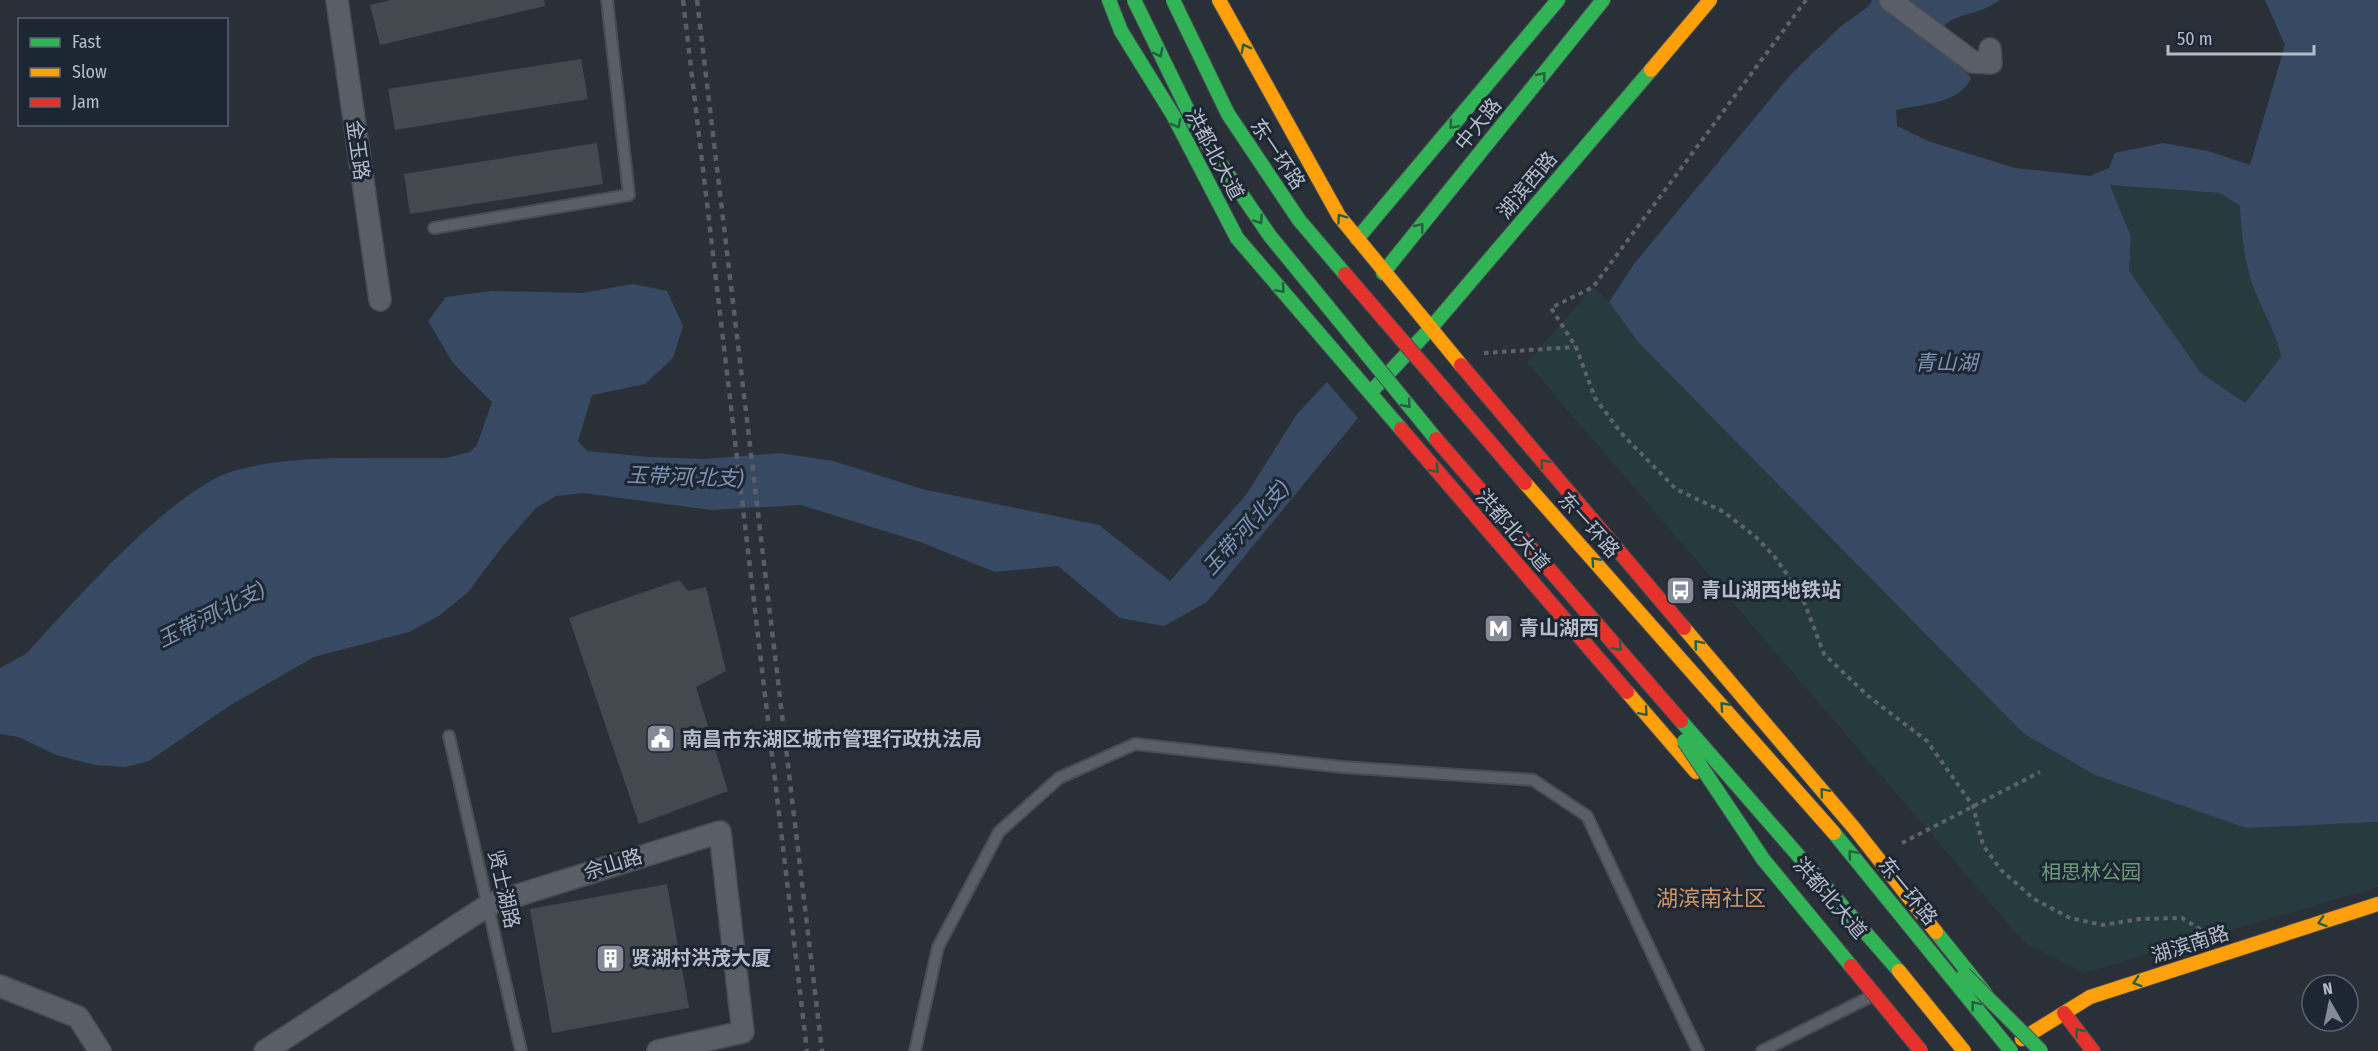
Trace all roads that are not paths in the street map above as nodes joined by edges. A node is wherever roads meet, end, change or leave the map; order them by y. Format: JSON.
{"nodes":[{"id":1,"x":337,"y":0,"type":"edge"},
{"id":2,"x":607,"y":0,"type":"edge"},
{"id":3,"x":1109,"y":0,"type":"edge"},
{"id":4,"x":1134,"y":0,"type":"edge"},
{"id":5,"x":1173,"y":0,"type":"edge"},
{"id":6,"x":1219,"y":0,"type":"edge"},
{"id":7,"x":1558,"y":0,"type":"edge"},
{"id":8,"x":1603,"y":0,"type":"edge"},
{"id":9,"x":1710,"y":0,"type":"edge"},
{"id":10,"x":1890,"y":0,"type":"edge"},
{"id":11,"x":1981,"y":56,"type":"dead end"},
{"id":12,"x":434,"y":228,"type":"dead end"},
{"id":13,"x":1357,"y":239,"type":"junction"},
{"id":14,"x":1383,"y":273,"type":"junction"},
{"id":15,"x":380,"y":300,"type":"dead end"},
{"id":16,"x":1430,"y":329,"type":"junction"},
{"id":17,"x":1370,"y":393,"type":"junction"},
{"id":18,"x":1635,"y":667,"type":"junction"},
{"id":19,"x":449,"y":736,"type":"dead end"},
{"id":20,"x":490,"y":904,"type":"junction"},
{"id":21,"x":2378,"y":904,"type":"edge"},
{"id":22,"x":1900,"y":912,"type":"junction"},
{"id":23,"x":0,"y":986,"type":"edge"},
{"id":24,"x":1884,"y":990,"type":"junction"},
{"id":25,"x":2064,"y":1013,"type":"junction"},
{"id":26,"x":2022,"y":1039,"type":"junction"},
{"id":27,"x":100,"y":1051,"type":"edge"},
{"id":28,"x":265,"y":1051,"type":"edge"},
{"id":29,"x":521,"y":1051,"type":"edge"},
{"id":30,"x":658,"y":1051,"type":"edge"},
{"id":31,"x":915,"y":1051,"type":"edge"},
{"id":32,"x":1698,"y":1051,"type":"edge"},
{"id":33,"x":1762,"y":1051,"type":"edge"},
{"id":34,"x":1921,"y":1051,"type":"edge"},
{"id":35,"x":1936,"y":1051,"type":"edge"},
{"id":36,"x":1964,"y":1051,"type":"edge"},
{"id":37,"x":2011,"y":1051,"type":"edge"},
{"id":38,"x":2031,"y":1051,"type":"edge"},
{"id":39,"x":2041,"y":1051,"type":"edge"},
{"id":40,"x":2094,"y":1051,"type":"edge"}],
"edges":[{"from":1,"to":15,"type":"street","name":"金玉路"},
{"from":2,"to":12,"type":"lane"},
{"from":3,"to":17,"type":"main road","name":"洪都北大道","one_way":true},
{"from":4,"to":18,"type":"main road","one_way":true,"bridge":true},
{"from":22,"to":5,"type":"main road","name":"东一环路","one_way":true,"bridge":true},
{"from":13,"to":6,"type":"main road","one_way":true},
{"from":7,"to":13,"type":"main road","name":"中大路","one_way":true},
{"from":14,"to":8,"type":"main road","name":"中大路","one_way":true},
{"from":9,"to":16,"type":"main road","name":"湖滨西路"},
{"from":10,"to":11,"type":"street"},
{"from":13,"to":14,"type":"main road"},
{"from":14,"to":16,"type":"main road"},
{"from":16,"to":17,"type":"main road","name":"湖滨西路"},
{"from":26,"to":16,"type":"main road","one_way":true},
{"from":17,"to":24,"type":"main road","name":"洪都北大道","one_way":true},
{"from":18,"to":34,"type":"main road","bridge":true},
{"from":18,"to":36,"type":"main road","bridge":true},
{"from":19,"to":20,"type":"lane","name":"贤士湖路"},
{"from":20,"to":28,"type":"street","name":"佘山路"},
{"from":20,"to":29,"type":"lane","name":"贤士湖路"},
{"from":20,"to":30,"type":"street","name":"佘山路"},
{"from":21,"to":25,"type":"main road","name":"湖滨南路","one_way":true},
{"from":37,"to":22,"type":"main road","name":"东一环路","one_way":true,"bridge":true},
{"from":22,"to":39,"type":"main road","bridge":true},
{"from":23,"to":27,"type":"street"},
{"from":24,"to":33,"type":"lane"},
{"from":24,"to":35,"type":"main road","name":"洪都北大道"},
{"from":25,"to":26,"type":"main road","name":"湖滨南路"},
{"from":40,"to":25,"type":"main road","one_way":true},
{"from":26,"to":38,"type":"main road"},
{"from":31,"to":32,"type":"lane"}]}
